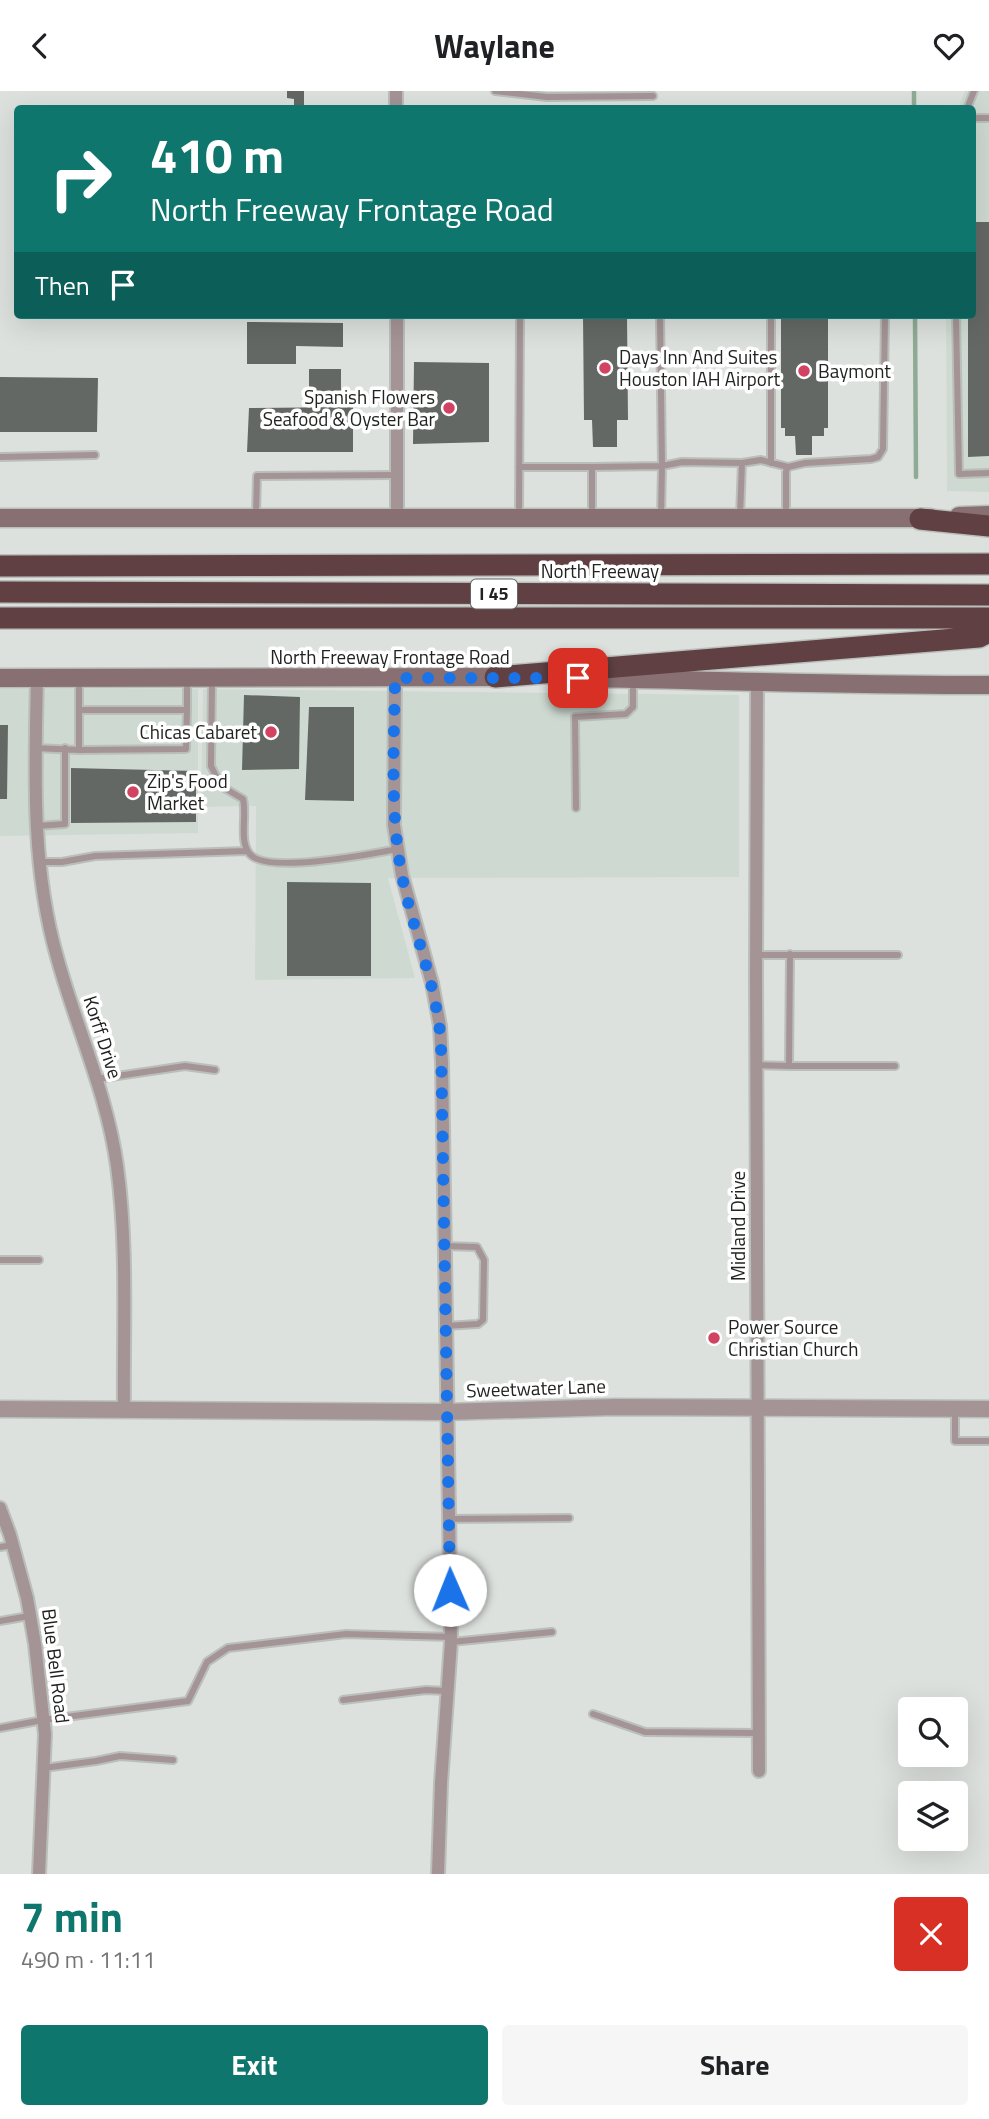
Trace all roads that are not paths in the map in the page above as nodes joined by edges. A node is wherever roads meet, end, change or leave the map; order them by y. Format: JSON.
{"nodes":[{"id":1,"x":495,"y":91,"type":"edge"},
{"id":2,"x":653,"y":96,"type":"dead end"},
{"id":3,"x":397,"y":319,"type":"edge"},
{"id":4,"x":520,"y":319,"type":"edge"},
{"id":5,"x":660,"y":319,"type":"edge"},
{"id":6,"x":771,"y":319,"type":"edge"},
{"id":7,"x":885,"y":319,"type":"edge"},
{"id":8,"x":956,"y":319,"type":"edge"},
{"id":9,"x":95,"y":455,"type":"dead end"},
{"id":10,"x":0,"y":457,"type":"edge"},
{"id":11,"x":742,"y":463,"type":"junction"},
{"id":12,"x":771,"y":463,"type":"junction"},
{"id":13,"x":662,"y":466,"type":"junction"},
{"id":14,"x":519,"y":467,"type":"junction"},
{"id":15,"x":592,"y":467,"type":"junction"},
{"id":16,"x":788,"y":467,"type":"junction"},
{"id":17,"x":989,"y":473,"type":"edge"},
{"id":18,"x":397,"y":475,"type":"junction"},
{"id":19,"x":989,"y":515,"type":"edge"},
{"id":20,"x":0,"y":518,"type":"edge"},
{"id":21,"x":256,"y":518,"type":"junction"},
{"id":22,"x":397,"y":519,"type":"junction"},
{"id":23,"x":519,"y":519,"type":"junction"},
{"id":24,"x":592,"y":519,"type":"junction"},
{"id":25,"x":661,"y":519,"type":"junction"},
{"id":26,"x":740,"y":519,"type":"junction"},
{"id":27,"x":786,"y":519,"type":"junction"},
{"id":28,"x":920,"y":519,"type":"junction"},
{"id":29,"x":989,"y":526,"type":"edge"},
{"id":30,"x":989,"y":564,"type":"edge"},
{"id":31,"x":0,"y":566,"type":"edge"},
{"id":32,"x":0,"y":593,"type":"edge"},
{"id":33,"x":989,"y":594,"type":"edge"},
{"id":34,"x":0,"y":618,"type":"edge"},
{"id":35,"x":989,"y":618,"type":"edge"},
{"id":36,"x":989,"y":632,"type":"edge"},
{"id":37,"x":495,"y":677,"type":"junction"},
{"id":38,"x":0,"y":678,"type":"edge"},
{"id":39,"x":37,"y":678,"type":"junction"},
{"id":40,"x":79,"y":678,"type":"junction"},
{"id":41,"x":187,"y":678,"type":"junction"},
{"id":42,"x":212,"y":678,"type":"junction"},
{"id":43,"x":395,"y":678,"type":"junction"},
{"id":44,"x":633,"y":679,"type":"junction"},
{"id":45,"x":758,"y":681,"type":"junction"},
{"id":46,"x":989,"y":685,"type":"edge"},
{"id":47,"x":79,"y":710,"type":"junction"},
{"id":48,"x":187,"y":710,"type":"junction"},
{"id":49,"x":35,"y":748,"type":"junction"},
{"id":50,"x":65,"y":748,"type":"junction"},
{"id":51,"x":79,"y":750,"type":"junction"},
{"id":52,"x":576,"y":808,"type":"dead end"},
{"id":53,"x":36,"y":826,"type":"junction"},
{"id":54,"x":398,"y":849,"type":"junction"},
{"id":55,"x":247,"y":851,"type":"junction"},
{"id":56,"x":38,"y":862,"type":"junction"},
{"id":57,"x":790,"y":954,"type":"junction"},
{"id":58,"x":756,"y":955,"type":"junction"},
{"id":59,"x":898,"y":955,"type":"dead end"},
{"id":60,"x":756,"y":1065,"type":"junction"},
{"id":61,"x":789,"y":1066,"type":"junction"},
{"id":62,"x":895,"y":1066,"type":"dead end"},
{"id":63,"x":215,"y":1070,"type":"dead end"},
{"id":64,"x":97,"y":1079,"type":"junction"},
{"id":65,"x":444,"y":1246,"type":"junction"},
{"id":66,"x":0,"y":1259,"type":"edge"},
{"id":67,"x":39,"y":1259,"type":"dead end"},
{"id":68,"x":445,"y":1326,"type":"junction"},
{"id":69,"x":0,"y":1409,"type":"edge"},
{"id":70,"x":759,"y":1409,"type":"junction"},
{"id":71,"x":955,"y":1409,"type":"junction"},
{"id":72,"x":989,"y":1409,"type":"edge"},
{"id":73,"x":124,"y":1410,"type":"junction"},
{"id":74,"x":446,"y":1412,"type":"junction"},
{"id":75,"x":989,"y":1441,"type":"edge"},
{"id":76,"x":0,"y":1508,"type":"edge"},
{"id":77,"x":569,"y":1518,"type":"dead end"},
{"id":78,"x":448,"y":1519,"type":"junction"},
{"id":79,"x":6,"y":1546,"type":"edge"},
{"id":80,"x":31,"y":1616,"type":"junction"},
{"id":81,"x":0,"y":1621,"type":"edge"},
{"id":82,"x":552,"y":1632,"type":"dead end"},
{"id":83,"x":451,"y":1640,"type":"junction"},
{"id":84,"x":447,"y":1691,"type":"junction"},
{"id":85,"x":343,"y":1700,"type":"dead end"},
{"id":86,"x":593,"y":1714,"type":"dead end"},
{"id":87,"x":43,"y":1720,"type":"junction"},
{"id":88,"x":0,"y":1728,"type":"edge"},
{"id":89,"x":758,"y":1733,"type":"junction"},
{"id":90,"x":173,"y":1760,"type":"dead end"},
{"id":91,"x":44,"y":1767,"type":"junction"},
{"id":92,"x":759,"y":1771,"type":"dead end"},
{"id":93,"x":39,"y":1874,"type":"edge"},
{"id":94,"x":439,"y":1874,"type":"edge"}],
"edges":[{"from":1,"to":2,"type":"lane"},
{"from":3,"to":18,"type":"street"},
{"from":4,"to":14,"type":"lane"},
{"from":5,"to":13,"type":"lane"},
{"from":6,"to":12,"type":"lane"},
{"from":7,"to":16,"type":"lane"},
{"from":8,"to":17,"type":"lane"},
{"from":9,"to":10,"type":"lane"},
{"from":11,"to":12,"type":"lane"},
{"from":11,"to":13,"type":"lane"},
{"from":11,"to":26,"type":"lane"},
{"from":12,"to":16,"type":"lane"},
{"from":13,"to":15,"type":"lane"},
{"from":13,"to":25,"type":"lane"},
{"from":14,"to":15,"type":"lane"},
{"from":14,"to":23,"type":"lane"},
{"from":15,"to":24,"type":"lane"},
{"from":16,"to":27,"type":"lane"},
{"from":18,"to":21,"type":"lane"},
{"from":18,"to":22,"type":"street"},
{"from":19,"to":28,"type":"main road"},
{"from":20,"to":21,"type":"main road"},
{"from":21,"to":22,"type":"main road"},
{"from":22,"to":23,"type":"main road"},
{"from":23,"to":24,"type":"main road"},
{"from":24,"to":25,"type":"main road"},
{"from":25,"to":26,"type":"main road"},
{"from":26,"to":27,"type":"main road"},
{"from":27,"to":28,"type":"main road"},
{"from":28,"to":29,"type":"highway"},
{"from":30,"to":31,"type":"highway","name":"North Freeway","number":"I 45"},
{"from":32,"to":33,"type":"highway","name":"North Freeway","number":"I 45"},
{"from":34,"to":35,"type":"highway","number":"I 45"},
{"from":36,"to":37,"type":"highway"},
{"from":37,"to":43,"type":"main road","name":"North Freeway Frontage Road"},
{"from":37,"to":44,"type":"main road","name":"North Freeway Frontage Road"},
{"from":38,"to":39,"type":"main road","name":"North Freeway Frontage Road"},
{"from":39,"to":40,"type":"main road","name":"North Freeway Frontage Road"},
{"from":39,"to":49,"type":"street","name":"Korff Drive"},
{"from":40,"to":41,"type":"main road","name":"North Freeway Frontage Road"},
{"from":40,"to":47,"type":"lane"},
{"from":41,"to":42,"type":"main road","name":"North Freeway Frontage Road"},
{"from":41,"to":48,"type":"lane"},
{"from":42,"to":43,"type":"main road","name":"North Freeway Frontage Road"},
{"from":42,"to":55,"type":"lane"},
{"from":43,"to":54,"type":"street"},
{"from":44,"to":45,"type":"main road","name":"North Freeway Frontage Road"},
{"from":44,"to":52,"type":"lane"},
{"from":45,"to":46,"type":"main road","name":"North Freeway Frontage Road"},
{"from":45,"to":58,"type":"street","name":"Midland Drive"},
{"from":47,"to":48,"type":"lane"},
{"from":47,"to":51,"type":"lane"},
{"from":48,"to":51,"type":"lane"},
{"from":49,"to":50,"type":"lane"},
{"from":49,"to":53,"type":"street","name":"Korff Drive"},
{"from":50,"to":51,"type":"lane"},
{"from":50,"to":53,"type":"lane"},
{"from":53,"to":56,"type":"street","name":"Korff Drive"},
{"from":54,"to":55,"type":"lane"},
{"from":54,"to":65,"type":"street"},
{"from":55,"to":56,"type":"lane"},
{"from":56,"to":64,"type":"street","name":"Korff Drive"},
{"from":57,"to":58,"type":"lane"},
{"from":57,"to":59,"type":"lane"},
{"from":57,"to":61,"type":"lane"},
{"from":58,"to":60,"type":"street","name":"Midland Drive"},
{"from":60,"to":61,"type":"lane"},
{"from":60,"to":70,"type":"street","name":"Midland Drive"},
{"from":61,"to":62,"type":"lane"},
{"from":63,"to":64,"type":"lane"},
{"from":64,"to":73,"type":"street","name":"Korff Drive"},
{"from":65,"to":68,"type":"street"},
{"from":65,"to":68,"type":"lane"},
{"from":66,"to":67,"type":"lane"},
{"from":68,"to":74,"type":"street"},
{"from":69,"to":73,"type":"street","name":"Sweetwater Lane"},
{"from":70,"to":71,"type":"street","name":"Sweetwater Lane"},
{"from":70,"to":74,"type":"street","name":"Sweetwater Lane"},
{"from":70,"to":89,"type":"street","name":"Midland Drive"},
{"from":71,"to":72,"type":"street","name":"Sweetwater Lane"},
{"from":71,"to":75,"type":"lane"},
{"from":73,"to":74,"type":"street","name":"Sweetwater Lane"},
{"from":74,"to":78,"type":"street"},
{"from":76,"to":79,"type":"street","name":"Blue Bell Road"},
{"from":77,"to":78,"type":"lane"},
{"from":78,"to":83,"type":"street"},
{"from":79,"to":80,"type":"street","name":"Blue Bell Road"},
{"from":80,"to":81,"type":"lane"},
{"from":80,"to":87,"type":"street","name":"Blue Bell Road"},
{"from":82,"to":83,"type":"lane"},
{"from":83,"to":84,"type":"street"},
{"from":83,"to":87,"type":"lane"},
{"from":84,"to":85,"type":"lane"},
{"from":84,"to":94,"type":"street"},
{"from":86,"to":89,"type":"lane"},
{"from":87,"to":88,"type":"lane"},
{"from":87,"to":91,"type":"street","name":"Blue Bell Road"},
{"from":89,"to":92,"type":"street","name":"Midland Drive"},
{"from":90,"to":91,"type":"lane"},
{"from":91,"to":93,"type":"street","name":"Blue Bell Road"}]}
